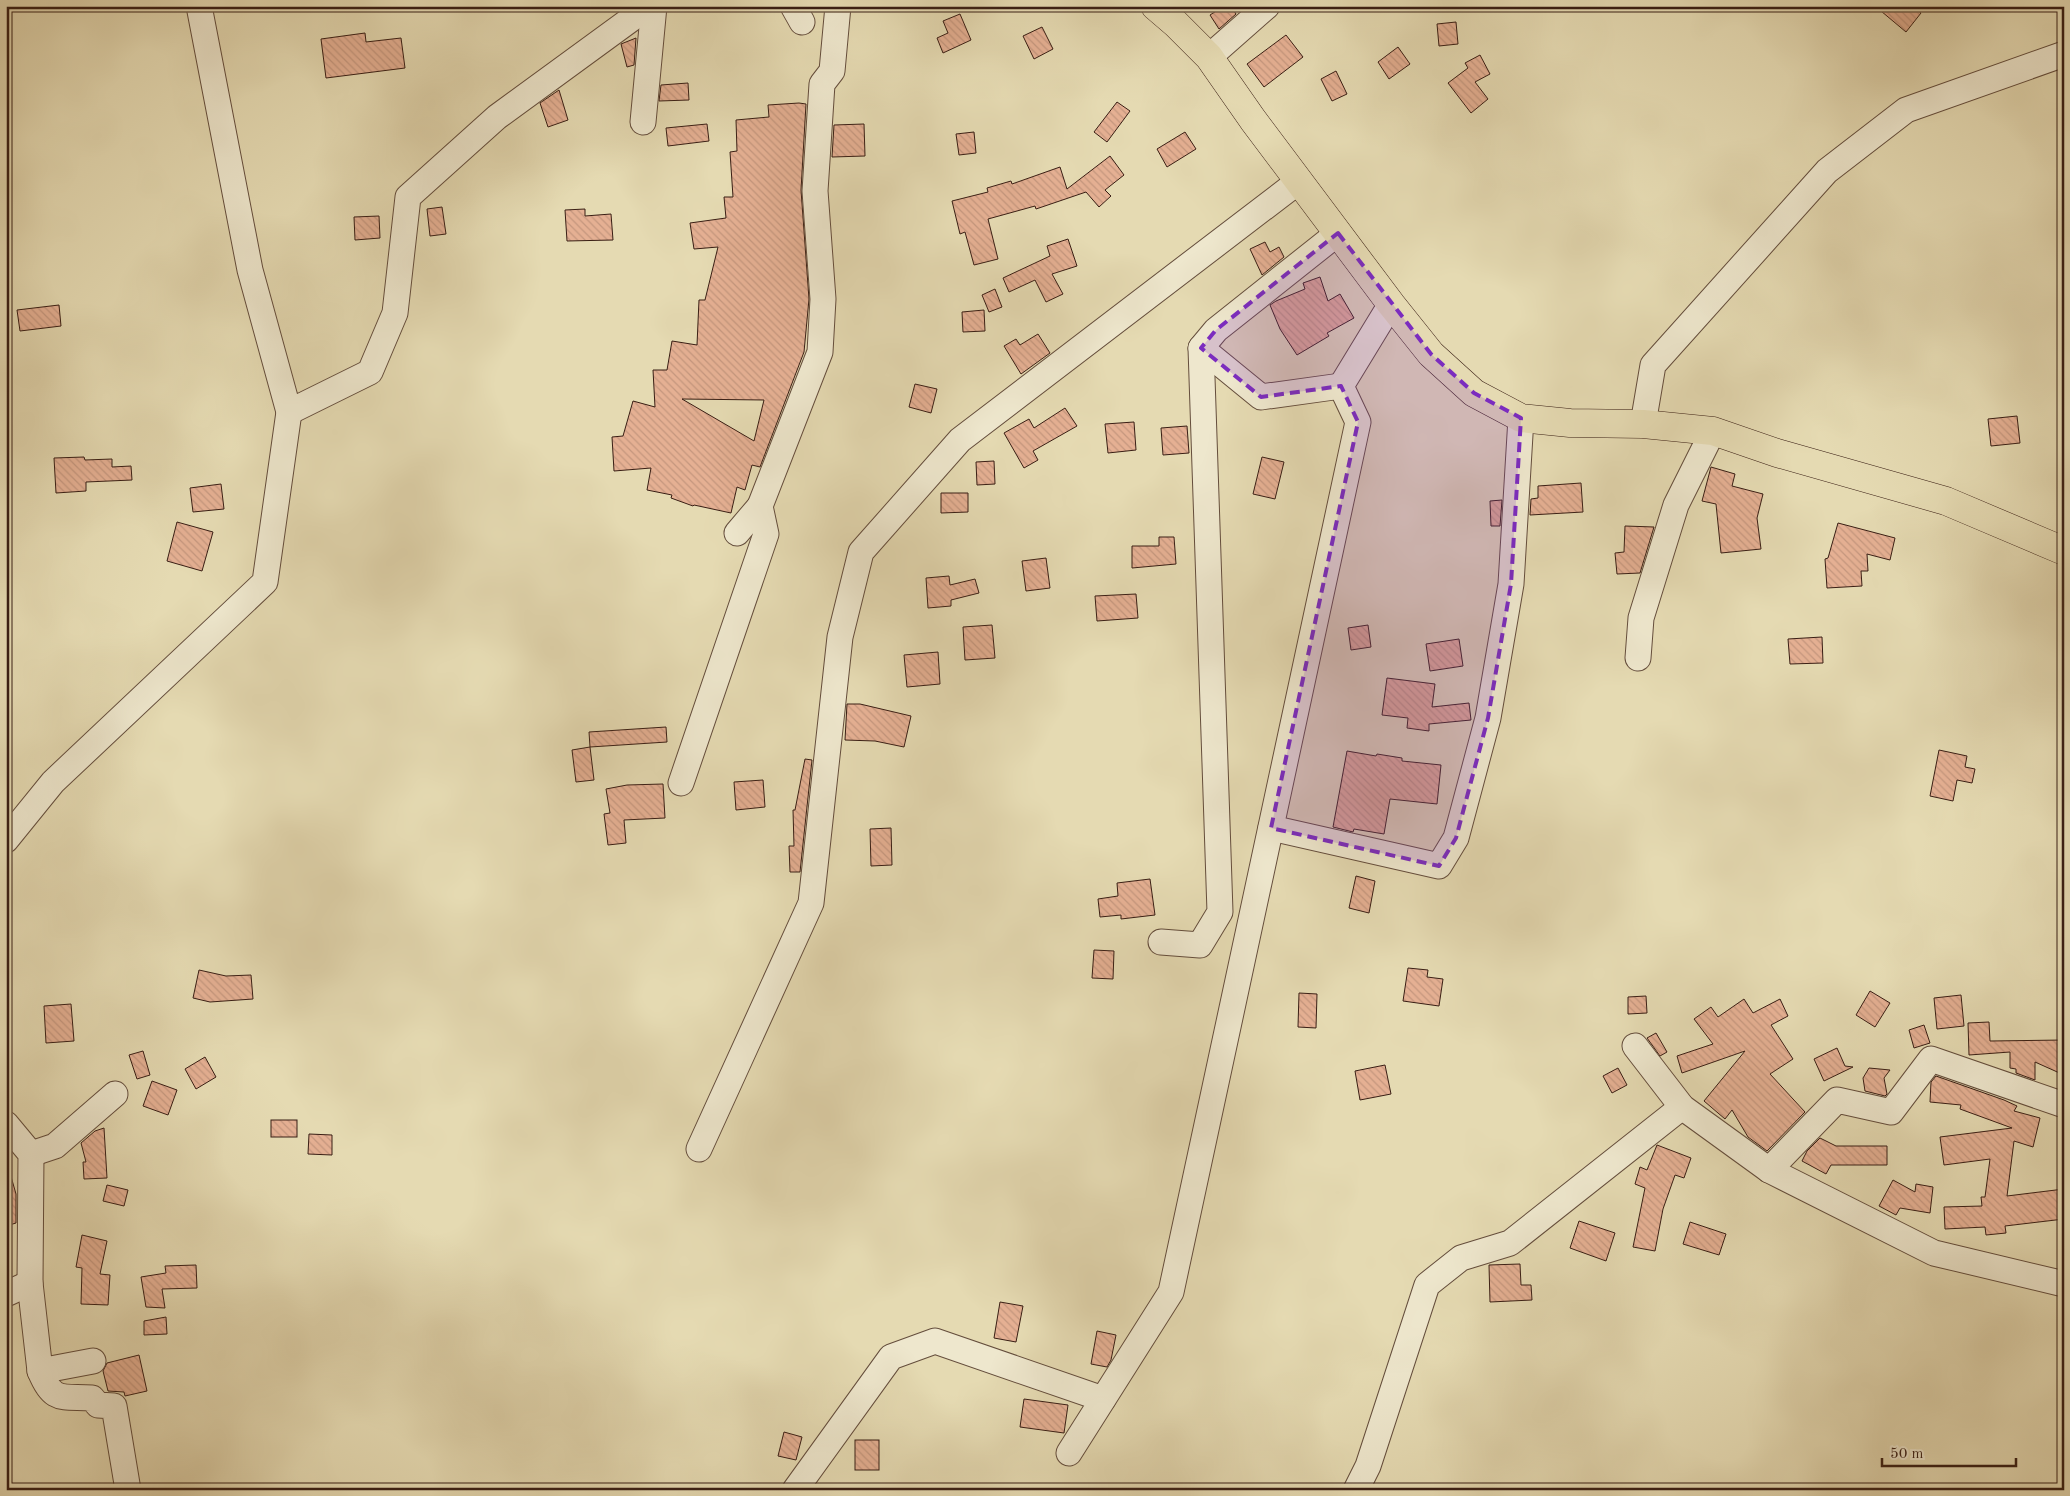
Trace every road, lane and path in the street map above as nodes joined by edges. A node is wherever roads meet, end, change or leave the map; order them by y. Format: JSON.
{"nodes":[{"id":1,"x":199,"y":6,"type":"edge"},
{"id":2,"x":649,"y":6,"type":"edge"},
{"id":3,"x":654,"y":6,"type":"edge"},
{"id":4,"x":838,"y":6,"type":"edge"},
{"id":5,"x":1155,"y":6,"type":"edge"},
{"id":6,"x":1267,"y":6,"type":"edge"},
{"id":7,"x":2064,"y":54,"type":"edge"},
{"id":8,"x":1208,"y":57,"type":"junction"},
{"id":9,"x":643,"y":122,"type":"dead end"},
{"id":10,"x":1299,"y":181,"type":"junction"},
{"id":11,"x":1338,"y":233,"type":"junction"},
{"id":12,"x":1391,"y":304,"type":"junction"},
{"id":13,"x":1201,"y":348,"type":"junction"},
{"id":14,"x":1341,"y":386,"type":"junction"},
{"id":15,"x":289,"y":412,"type":"junction"},
{"id":16,"x":1522,"y":418,"type":"junction"},
{"id":17,"x":1643,"y":424,"type":"junction"},
{"id":18,"x":1713,"y":430,"type":"junction"},
{"id":19,"x":760,"y":506,"type":"junction"},
{"id":20,"x":737,"y":533,"type":"dead end"},
{"id":21,"x":2064,"y":551,"type":"edge"},
{"id":22,"x":1638,"y":658,"type":"dead end"},
{"id":23,"x":681,"y":783,"type":"dead end"},
{"id":24,"x":1271,"y":828,"type":"junction"},
{"id":25,"x":6,"y":840,"type":"edge"},
{"id":26,"x":1161,"y":942,"type":"dead end"},
{"id":27,"x":1635,"y":1046,"type":"dead end"},
{"id":28,"x":115,"y":1094,"type":"dead end"},
{"id":29,"x":2064,"y":1105,"type":"edge"},
{"id":30,"x":1682,"y":1107,"type":"junction"},
{"id":31,"x":6,"y":1124,"type":"edge"},
{"id":32,"x":699,"y":1149,"type":"dead end"},
{"id":33,"x":31,"y":1154,"type":"junction"},
{"id":34,"x":1769,"y":1170,"type":"junction"},
{"id":35,"x":30,"y":1283,"type":"junction"},
{"id":36,"x":2064,"y":1284,"type":"edge"},
{"id":37,"x":6,"y":1294,"type":"edge"},
{"id":38,"x":92,"y":1361,"type":"dead end"},
{"id":39,"x":40,"y":1371,"type":"junction"},
{"id":40,"x":1103,"y":1399,"type":"junction"},
{"id":41,"x":1069,"y":1453,"type":"dead end"},
{"id":42,"x":129,"y":1486,"type":"edge"},
{"id":43,"x":795,"y":1490,"type":"edge"},
{"id":44,"x":1356,"y":1490,"type":"edge"}],
"edges":[{"from":1,"to":15,"type":"street"},
{"from":2,"to":15,"type":"street"},
{"from":3,"to":9,"type":"street"},
{"from":4,"to":19,"type":"street"},
{"from":5,"to":8,"type":"main road"},
{"from":6,"to":8,"type":"street"},
{"from":7,"to":17,"type":"street"},
{"from":8,"to":10,"type":"main road"},
{"from":10,"to":11,"type":"main road"},
{"from":10,"to":32,"type":"street"},
{"from":11,"to":12,"type":"main road"},
{"from":11,"to":13,"type":"street"},
{"from":12,"to":14,"type":"street"},
{"from":12,"to":16,"type":"main road"},
{"from":13,"to":14,"type":"street"},
{"from":13,"to":26,"type":"street"},
{"from":14,"to":24,"type":"street"},
{"from":15,"to":25,"type":"street"},
{"from":16,"to":17,"type":"main road"},
{"from":16,"to":24,"type":"street"},
{"from":17,"to":18,"type":"main road"},
{"from":18,"to":21,"type":"main road"},
{"from":18,"to":22,"type":"street"},
{"from":19,"to":20,"type":"street"},
{"from":19,"to":23,"type":"street"},
{"from":24,"to":40,"type":"street"},
{"from":27,"to":30,"type":"street"},
{"from":28,"to":33,"type":"street"},
{"from":29,"to":34,"type":"street"},
{"from":30,"to":34,"type":"street"},
{"from":30,"to":44,"type":"street"},
{"from":31,"to":33,"type":"street"},
{"from":33,"to":35,"type":"street"},
{"from":34,"to":36,"type":"street"},
{"from":35,"to":37,"type":"street"},
{"from":35,"to":39,"type":"street"},
{"from":38,"to":39,"type":"street"},
{"from":39,"to":42,"type":"street"},
{"from":40,"to":41,"type":"street"},
{"from":40,"to":43,"type":"street"}]}
